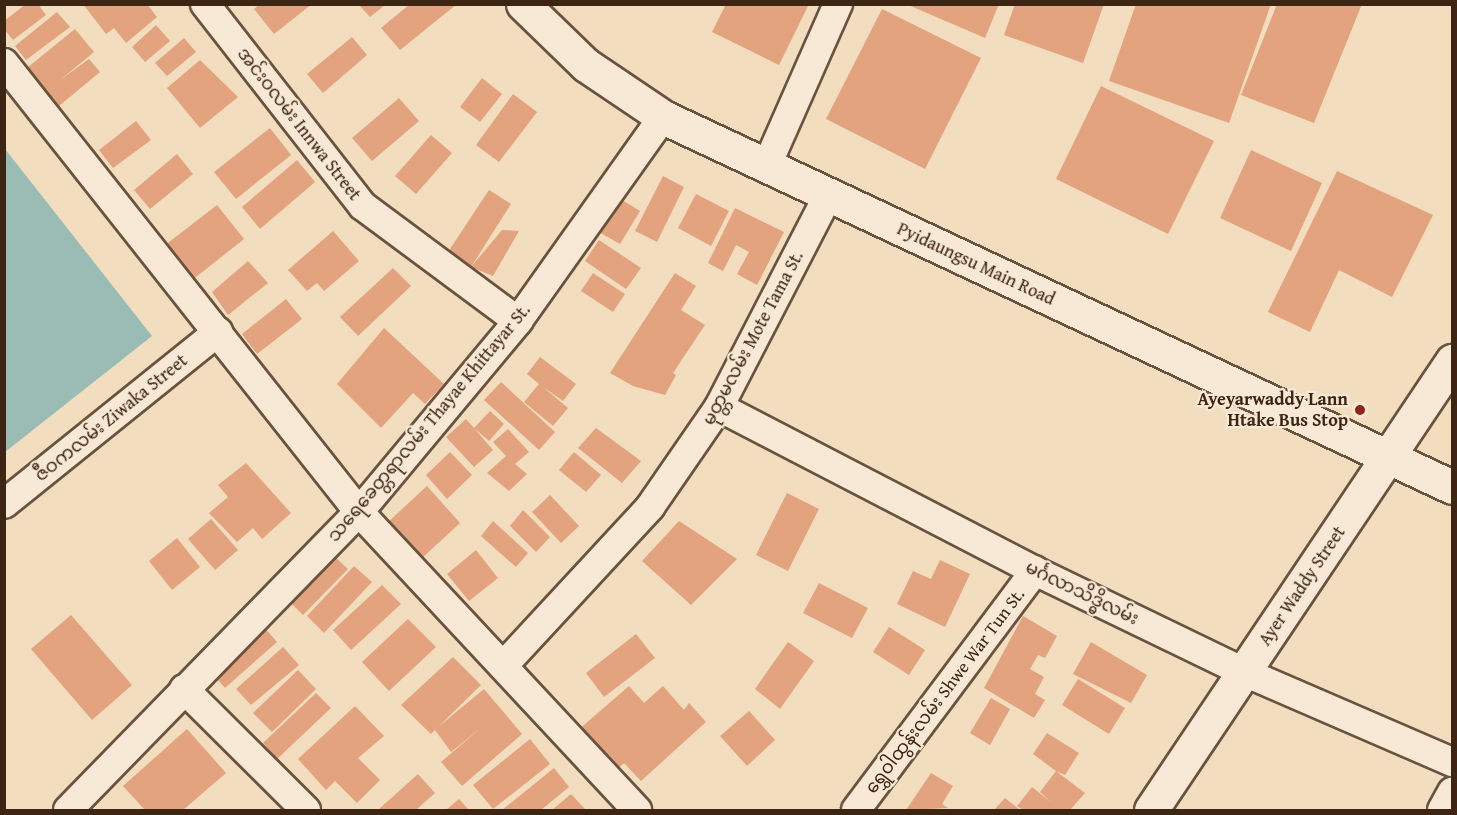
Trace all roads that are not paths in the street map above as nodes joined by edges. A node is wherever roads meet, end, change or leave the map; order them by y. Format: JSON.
{"nodes":[{"id":1,"x":205,"y":4,"type":"edge"},
{"id":2,"x":523,"y":4,"type":"edge"},
{"id":3,"x":838,"y":4,"type":"edge"},
{"id":4,"x":4,"y":63,"type":"edge"},
{"id":5,"x":663,"y":117,"type":"junction"},
{"id":6,"x":767,"y":165,"type":"junction"},
{"id":7,"x":829,"y":194,"type":"junction"},
{"id":8,"x":518,"y":321,"type":"junction"},
{"id":9,"x":218,"y":332,"type":"junction"},
{"id":10,"x":1452,"y":361,"type":"edge"},
{"id":11,"x":719,"y":407,"type":"junction"},
{"id":12,"x":1388,"y":460,"type":"junction"},
{"id":13,"x":1452,"y":487,"type":"edge"},
{"id":14,"x":4,"y":504,"type":"edge"},
{"id":15,"x":359,"y":512,"type":"junction"},
{"id":16,"x":1035,"y":571,"type":"junction"},
{"id":17,"x":503,"y":666,"type":"junction"},
{"id":18,"x":1244,"y":672,"type":"junction"},
{"id":19,"x":184,"y":689,"type":"junction"},
{"id":20,"x":1452,"y":762,"type":"edge"},
{"id":21,"x":1452,"y":792,"type":"edge"},
{"id":22,"x":68,"y":810,"type":"edge"},
{"id":23,"x":306,"y":810,"type":"edge"},
{"id":24,"x":637,"y":810,"type":"edge"},
{"id":25,"x":856,"y":810,"type":"edge"},
{"id":26,"x":1151,"y":810,"type":"edge"},
{"id":27,"x":1442,"y":810,"type":"edge"}],
"edges":[{"from":1,"to":8,"type":"street","name":"အင်းဝလမ်း Innwa Street"},
{"from":2,"to":5,"type":"main road","name":"Pyidaungsu Main Road"},
{"from":3,"to":6,"type":"street"},
{"from":4,"to":9,"type":"street"},
{"from":5,"to":6,"type":"main road","name":"Pyidaungsu Main Road"},
{"from":5,"to":8,"type":"street","name":"သရေခေတ္တရာလမ်း Thayae Khittayar St."},
{"from":6,"to":7,"type":"main road","name":"Pyidaungsu Main Road"},
{"from":7,"to":11,"type":"street","name":"မုတ္တမလမ်း Mote Tama St."},
{"from":7,"to":12,"type":"main road","name":"Pyidaungsu Main Road"},
{"from":8,"to":15,"type":"street","name":"သရေခေတ္တရာလမ်း Thayae Khittayar St."},
{"from":9,"to":14,"type":"street","name":"ဇီဝကလမ်း Ziwaka Street"},
{"from":9,"to":15,"type":"street"},
{"from":10,"to":12,"type":"main road","name":"Ayer Waddy Street"},
{"from":11,"to":16,"type":"street","name":"မင်္ဂလာသိဒ္ဓိလမ်း"},
{"from":11,"to":17,"type":"street","name":"မုတ္တမလမ်း Mote Tama St."},
{"from":12,"to":13,"type":"main road","name":"Pyidaungsu Main Road"},
{"from":12,"to":18,"type":"main road","name":"Ayer Waddy Street"},
{"from":15,"to":17,"type":"street"},
{"from":15,"to":19,"type":"street","name":"သရေခေတ္တရာလမ်း Thayae Khittayar St."},
{"from":16,"to":18,"type":"street","name":"မင်္ဂလာသိဒ္ဓိလမ်း"},
{"from":16,"to":25,"type":"street","name":"ရွှေဝါထွန်းလမ်း Shwe War Tun St."},
{"from":17,"to":24,"type":"street"},
{"from":18,"to":20,"type":"street","name":"မင်္ဂလာသိဒ္ဓိလမ်း"},
{"from":18,"to":26,"type":"main road","name":"Ayer Waddy Street"},
{"from":19,"to":22,"type":"street","name":"သရေခေတ္တရာလမ်း Thayae Khittayar St."},
{"from":19,"to":23,"type":"street"},
{"from":21,"to":27,"type":"street"}]}
